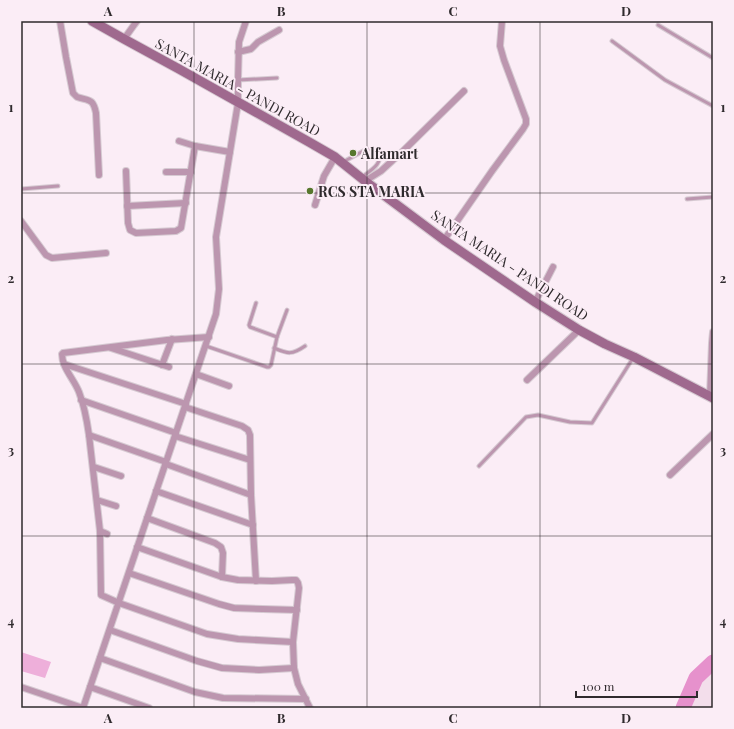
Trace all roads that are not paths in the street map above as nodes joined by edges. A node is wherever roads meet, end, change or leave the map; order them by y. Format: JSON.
{"nodes":[{"id":1,"x":60,"y":21,"type":"edge"},
{"id":2,"x":92,"y":21,"type":"edge"},
{"id":3,"x":137,"y":21,"type":"edge"},
{"id":4,"x":246,"y":21,"type":"edge"},
{"id":5,"x":502,"y":21,"type":"edge"},
{"id":6,"x":102,"y":24,"type":"edge"},
{"id":7,"x":658,"y":25,"type":"dead end"},
{"id":8,"x":280,"y":30,"type":"dead end"},
{"id":9,"x":124,"y":40,"type":"junction"},
{"id":10,"x":612,"y":41,"type":"dead end"},
{"id":11,"x":238,"y":52,"type":"junction"},
{"id":12,"x":713,"y":58,"type":"edge"},
{"id":13,"x":277,"y":78,"type":"dead end"},
{"id":14,"x":238,"y":80,"type":"junction"},
{"id":15,"x":464,"y":91,"type":"dead end"},
{"id":16,"x":238,"y":103,"type":"junction"},
{"id":17,"x":713,"y":106,"type":"edge"},
{"id":18,"x":179,"y":141,"type":"dead end"},
{"id":19,"x":195,"y":146,"type":"junction"},
{"id":20,"x":230,"y":152,"type":"junction"},
{"id":21,"x":338,"y":160,"type":"junction"},
{"id":22,"x":126,"y":170,"type":"dead end"},
{"id":23,"x":166,"y":172,"type":"dead end"},
{"id":24,"x":191,"y":172,"type":"junction"},
{"id":25,"x":99,"y":175,"type":"dead end"},
{"id":26,"x":363,"y":179,"type":"junction"},
{"id":27,"x":58,"y":186,"type":"dead end"},
{"id":28,"x":21,"y":189,"type":"edge"},
{"id":29,"x":713,"y":197,"type":"edge"},
{"id":30,"x":687,"y":199,"type":"dead end"},
{"id":31,"x":186,"y":203,"type":"junction"},
{"id":32,"x":315,"y":205,"type":"dead end"},
{"id":33,"x":127,"y":206,"type":"junction"},
{"id":34,"x":21,"y":221,"type":"edge"},
{"id":35,"x":444,"y":240,"type":"junction"},
{"id":36,"x":106,"y":253,"type":"dead end"},
{"id":37,"x":553,"y":267,"type":"dead end"},
{"id":38,"x":535,"y":302,"type":"junction"},
{"id":39,"x":256,"y":303,"type":"dead end"},
{"id":40,"x":287,"y":310,"type":"dead end"},
{"id":41,"x":579,"y":330,"type":"junction"},
{"id":42,"x":713,"y":332,"type":"edge"},
{"id":43,"x":209,"y":337,"type":"junction"},
{"id":44,"x":277,"y":337,"type":"junction"},
{"id":45,"x":172,"y":339,"type":"junction"},
{"id":46,"x":206,"y":346,"type":"junction"},
{"id":47,"x":305,"y":346,"type":"dead end"},
{"id":48,"x":109,"y":348,"type":"junction"},
{"id":49,"x":274,"y":348,"type":"junction"},
{"id":50,"x":634,"y":357,"type":"junction"},
{"id":51,"x":64,"y":364,"type":"junction"},
{"id":52,"x":162,"y":365,"type":"junction"},
{"id":53,"x":169,"y":367,"type":"dead end"},
{"id":54,"x":196,"y":374,"type":"junction"},
{"id":55,"x":527,"y":380,"type":"dead end"},
{"id":56,"x":229,"y":386,"type":"dead end"},
{"id":57,"x":712,"y":397,"type":"edge"},
{"id":58,"x":81,"y":400,"type":"junction"},
{"id":59,"x":186,"y":405,"type":"junction"},
{"id":60,"x":176,"y":434,"type":"junction"},
{"id":61,"x":713,"y":434,"type":"edge"},
{"id":62,"x":89,"y":435,"type":"junction"},
{"id":63,"x":250,"y":460,"type":"junction"},
{"id":64,"x":166,"y":463,"type":"junction"},
{"id":65,"x":479,"y":466,"type":"dead end"},
{"id":66,"x":94,"y":467,"type":"junction"},
{"id":67,"x":670,"y":475,"type":"dead end"},
{"id":68,"x":121,"y":476,"type":"dead end"},
{"id":69,"x":156,"y":491,"type":"junction"},
{"id":70,"x":251,"y":495,"type":"junction"},
{"id":71,"x":97,"y":500,"type":"junction"},
{"id":72,"x":116,"y":506,"type":"dead end"},
{"id":73,"x":147,"y":518,"type":"junction"},
{"id":74,"x":253,"y":525,"type":"junction"},
{"id":75,"x":100,"y":531,"type":"junction"},
{"id":76,"x":107,"y":534,"type":"dead end"},
{"id":77,"x":138,"y":547,"type":"junction"},
{"id":78,"x":129,"y":573,"type":"junction"},
{"id":79,"x":222,"y":577,"type":"junction"},
{"id":80,"x":256,"y":581,"type":"junction"},
{"id":81,"x":119,"y":603,"type":"junction"},
{"id":82,"x":297,"y":610,"type":"junction"},
{"id":83,"x":110,"y":630,"type":"junction"},
{"id":84,"x":293,"y":642,"type":"junction"},
{"id":85,"x":100,"y":658,"type":"junction"},
{"id":86,"x":294,"y":668,"type":"junction"},
{"id":87,"x":21,"y":687,"type":"edge"},
{"id":88,"x":90,"y":687,"type":"junction"},
{"id":89,"x":306,"y":699,"type":"junction"},
{"id":90,"x":83,"y":708,"type":"edge"},
{"id":91,"x":149,"y":708,"type":"edge"},
{"id":92,"x":310,"y":708,"type":"edge"}],
"edges":[{"from":1,"to":25,"type":"street"},
{"from":2,"to":6,"type":"main road","name":"SANTA MARIA - PANDI ROAD"},
{"from":3,"to":9,"type":"street"},
{"from":4,"to":11,"type":"street"},
{"from":5,"to":35,"type":"street"},
{"from":6,"to":9,"type":"main road","name":"SANTA MARIA - PANDI ROAD"},
{"from":7,"to":12,"type":"lane"},
{"from":8,"to":11,"type":"street"},
{"from":9,"to":16,"type":"main road","name":"SANTA MARIA - PANDI ROAD"},
{"from":10,"to":17,"type":"lane"},
{"from":11,"to":14,"type":"street"},
{"from":13,"to":14,"type":"lane"},
{"from":14,"to":16,"type":"street"},
{"from":15,"to":26,"type":"street"},
{"from":16,"to":20,"type":"street"},
{"from":16,"to":21,"type":"main road","name":"SANTA MARIA - PANDI ROAD"},
{"from":18,"to":19,"type":"street"},
{"from":19,"to":20,"type":"street"},
{"from":19,"to":24,"type":"street"},
{"from":20,"to":43,"type":"street"},
{"from":21,"to":26,"type":"main road","name":"SANTA MARIA - PANDI ROAD"},
{"from":21,"to":26,"type":"lane"},
{"from":21,"to":32,"type":"street"},
{"from":22,"to":33,"type":"street"},
{"from":23,"to":24,"type":"street"},
{"from":24,"to":31,"type":"street"},
{"from":26,"to":35,"type":"main road","name":"SANTA MARIA - PANDI ROAD"},
{"from":27,"to":28,"type":"lane"},
{"from":29,"to":30,"type":"lane"},
{"from":31,"to":33,"type":"street"},
{"from":31,"to":33,"type":"street"},
{"from":34,"to":36,"type":"street"},
{"from":35,"to":38,"type":"main road","name":"SANTA MARIA - PANDI ROAD"},
{"from":37,"to":38,"type":"street"},
{"from":38,"to":41,"type":"main road","name":"SANTA MARIA - PANDI ROAD"},
{"from":39,"to":44,"type":"lane"},
{"from":40,"to":44,"type":"lane"},
{"from":41,"to":50,"type":"main road","name":"SANTA MARIA - PANDI ROAD"},
{"from":41,"to":55,"type":"street"},
{"from":42,"to":57,"type":"street"},
{"from":43,"to":45,"type":"street"},
{"from":43,"to":46,"type":"street"},
{"from":44,"to":49,"type":"lane"},
{"from":45,"to":48,"type":"street"},
{"from":45,"to":52,"type":"street"},
{"from":46,"to":49,"type":"lane"},
{"from":46,"to":54,"type":"street"},
{"from":47,"to":49,"type":"lane"},
{"from":48,"to":51,"type":"street"},
{"from":48,"to":52,"type":"street"},
{"from":50,"to":57,"type":"main road","name":"SANTA MARIA - PANDI ROAD"},
{"from":50,"to":65,"type":"lane"},
{"from":51,"to":58,"type":"street"},
{"from":51,"to":59,"type":"street"},
{"from":52,"to":53,"type":"street"},
{"from":54,"to":56,"type":"street"},
{"from":54,"to":59,"type":"street"},
{"from":58,"to":60,"type":"street"},
{"from":58,"to":62,"type":"street"},
{"from":59,"to":60,"type":"street"},
{"from":59,"to":63,"type":"street"},
{"from":60,"to":63,"type":"street"},
{"from":60,"to":64,"type":"street"},
{"from":61,"to":67,"type":"street"},
{"from":62,"to":64,"type":"street"},
{"from":62,"to":66,"type":"street"},
{"from":63,"to":70,"type":"street"},
{"from":64,"to":69,"type":"street"},
{"from":64,"to":70,"type":"street"},
{"from":66,"to":68,"type":"street"},
{"from":66,"to":71,"type":"street"},
{"from":69,"to":73,"type":"street"},
{"from":69,"to":74,"type":"street"},
{"from":70,"to":74,"type":"street"},
{"from":71,"to":72,"type":"street"},
{"from":71,"to":75,"type":"street"},
{"from":73,"to":77,"type":"street"},
{"from":73,"to":79,"type":"street"},
{"from":74,"to":80,"type":"street"},
{"from":75,"to":76,"type":"street"},
{"from":75,"to":81,"type":"street"},
{"from":77,"to":78,"type":"street"},
{"from":77,"to":79,"type":"street"},
{"from":78,"to":81,"type":"street"},
{"from":78,"to":82,"type":"street"},
{"from":79,"to":80,"type":"street"},
{"from":80,"to":82,"type":"street"},
{"from":81,"to":83,"type":"street"},
{"from":81,"to":84,"type":"street"},
{"from":82,"to":84,"type":"street"},
{"from":83,"to":85,"type":"street"},
{"from":83,"to":86,"type":"street"},
{"from":84,"to":86,"type":"street"},
{"from":85,"to":88,"type":"street"},
{"from":85,"to":89,"type":"street"},
{"from":86,"to":89,"type":"street"},
{"from":87,"to":90,"type":"street"},
{"from":88,"to":90,"type":"street"},
{"from":88,"to":91,"type":"street"},
{"from":89,"to":92,"type":"street"}]}
